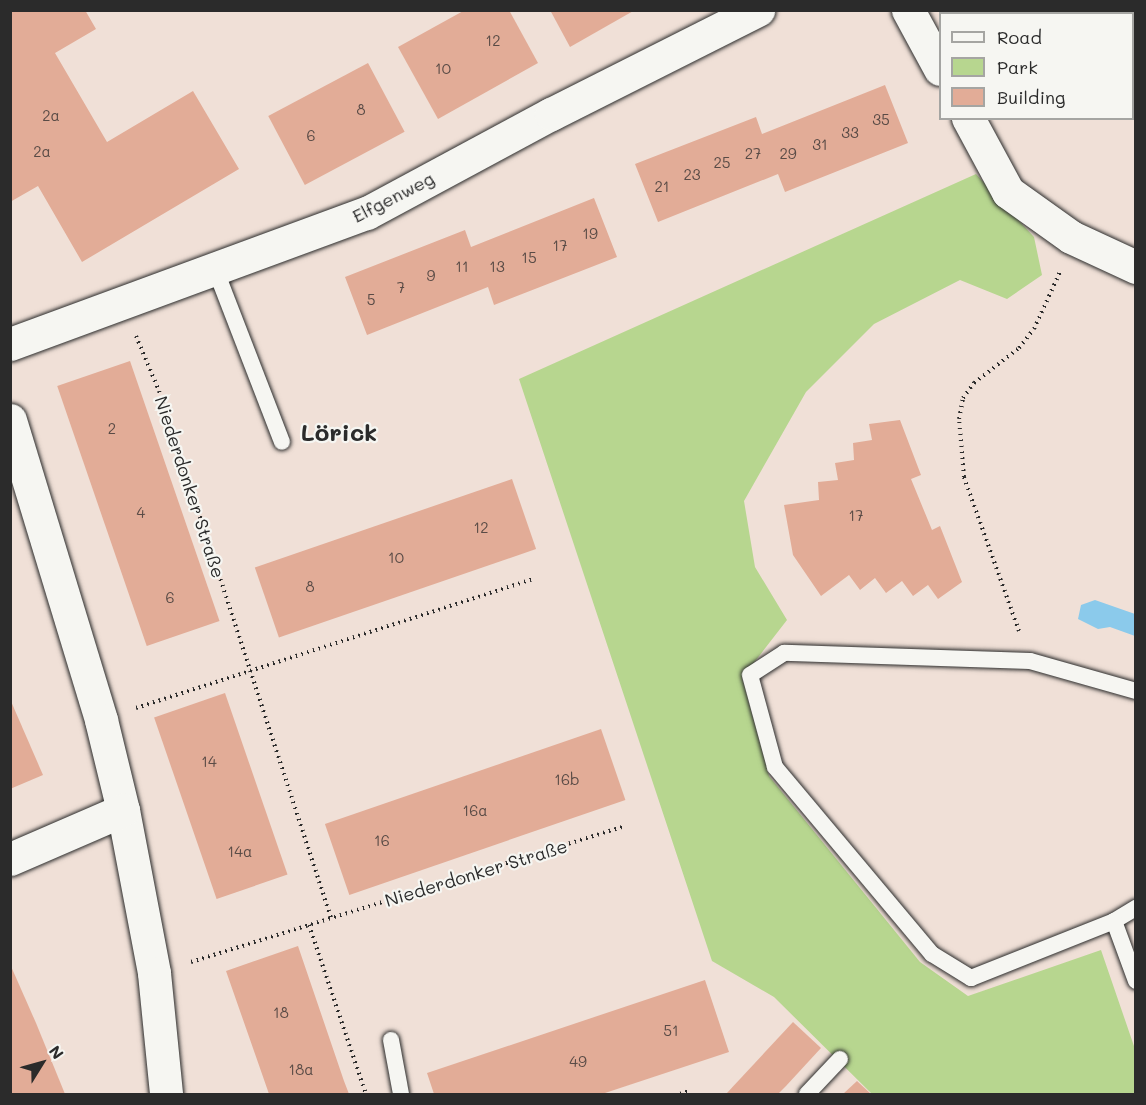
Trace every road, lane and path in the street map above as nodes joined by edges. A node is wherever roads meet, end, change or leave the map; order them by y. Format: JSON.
{"nodes":[{"id":1,"x":758,"y":10,"type":"edge"},
{"id":2,"x":908,"y":10,"type":"edge"},
{"id":3,"x":939,"y":67,"type":"edge"},
{"id":4,"x":969,"y":120,"type":"edge"},
{"id":5,"x":1071,"y":237,"type":"junction"},
{"id":6,"x":1136,"y":267,"type":"edge"},
{"id":7,"x":216,"y":271,"type":"junction"},
{"id":8,"x":124,"y":304,"type":"junction"},
{"id":9,"x":10,"y":344,"type":"edge"},
{"id":10,"x":10,"y":420,"type":"edge"},
{"id":11,"x":282,"y":442,"type":"dead end"},
{"id":12,"x":533,"y":579,"type":"dead end"},
{"id":13,"x":1030,"y":661,"type":"junction"},
{"id":14,"x":250,"y":671,"type":"junction"},
{"id":15,"x":1136,"y":691,"type":"edge"},
{"id":16,"x":101,"y":720,"type":"junction"},
{"id":17,"x":123,"y":810,"type":"junction"},
{"id":18,"x":622,"y":827,"type":"dead end"},
{"id":19,"x":10,"y":859,"type":"edge"},
{"id":20,"x":1136,"y":908,"type":"edge"},
{"id":21,"x":331,"y":918,"type":"junction"},
{"id":22,"x":1114,"y":921,"type":"junction"},
{"id":23,"x":309,"y":925,"type":"junction"},
{"id":24,"x":154,"y":974,"type":"junction"},
{"id":25,"x":1136,"y":981,"type":"edge"},
{"id":26,"x":391,"y":1040,"type":"dead end"},
{"id":27,"x":840,"y":1059,"type":"dead end"},
{"id":28,"x":689,"y":1091,"type":"dead end"},
{"id":29,"x":166,"y":1095,"type":"edge"},
{"id":30,"x":366,"y":1095,"type":"edge"},
{"id":31,"x":401,"y":1095,"type":"edge"},
{"id":32,"x":680,"y":1095,"type":"edge"},
{"id":33,"x":807,"y":1095,"type":"edge"}],
"edges":[{"from":1,"to":7,"type":"street","name":"Elfgenweg"},
{"from":2,"to":3,"type":"street"},
{"from":4,"to":5,"type":"street"},
{"from":5,"to":6,"type":"street"},
{"from":5,"to":13,"type":"path"},
{"from":7,"to":8,"type":"street","name":"Elfgenweg"},
{"from":7,"to":11,"type":"lane"},
{"from":8,"to":9,"type":"street","name":"Elfgenweg"},
{"from":8,"to":14,"type":"path","name":"Niederdonker Straße"},
{"from":10,"to":16,"type":"street"},
{"from":12,"to":14,"type":"path"},
{"from":13,"to":15,"type":"lane"},
{"from":13,"to":22,"type":"lane"},
{"from":14,"to":16,"type":"path"},
{"from":14,"to":21,"type":"path","name":"Niederdonker Straße"},
{"from":16,"to":17,"type":"street"},
{"from":17,"to":19,"type":"street"},
{"from":17,"to":24,"type":"street"},
{"from":18,"to":21,"type":"path","name":"Niederdonker Straße"},
{"from":20,"to":22,"type":"lane"},
{"from":21,"to":23,"type":"path","name":"Niederdonker Straße"},
{"from":22,"to":25,"type":"lane"},
{"from":23,"to":24,"type":"path","name":"Niederdonker Straße"},
{"from":23,"to":30,"type":"path"},
{"from":24,"to":29,"type":"street"},
{"from":26,"to":31,"type":"lane"},
{"from":27,"to":33,"type":"lane"},
{"from":28,"to":32,"type":"path"}]}
